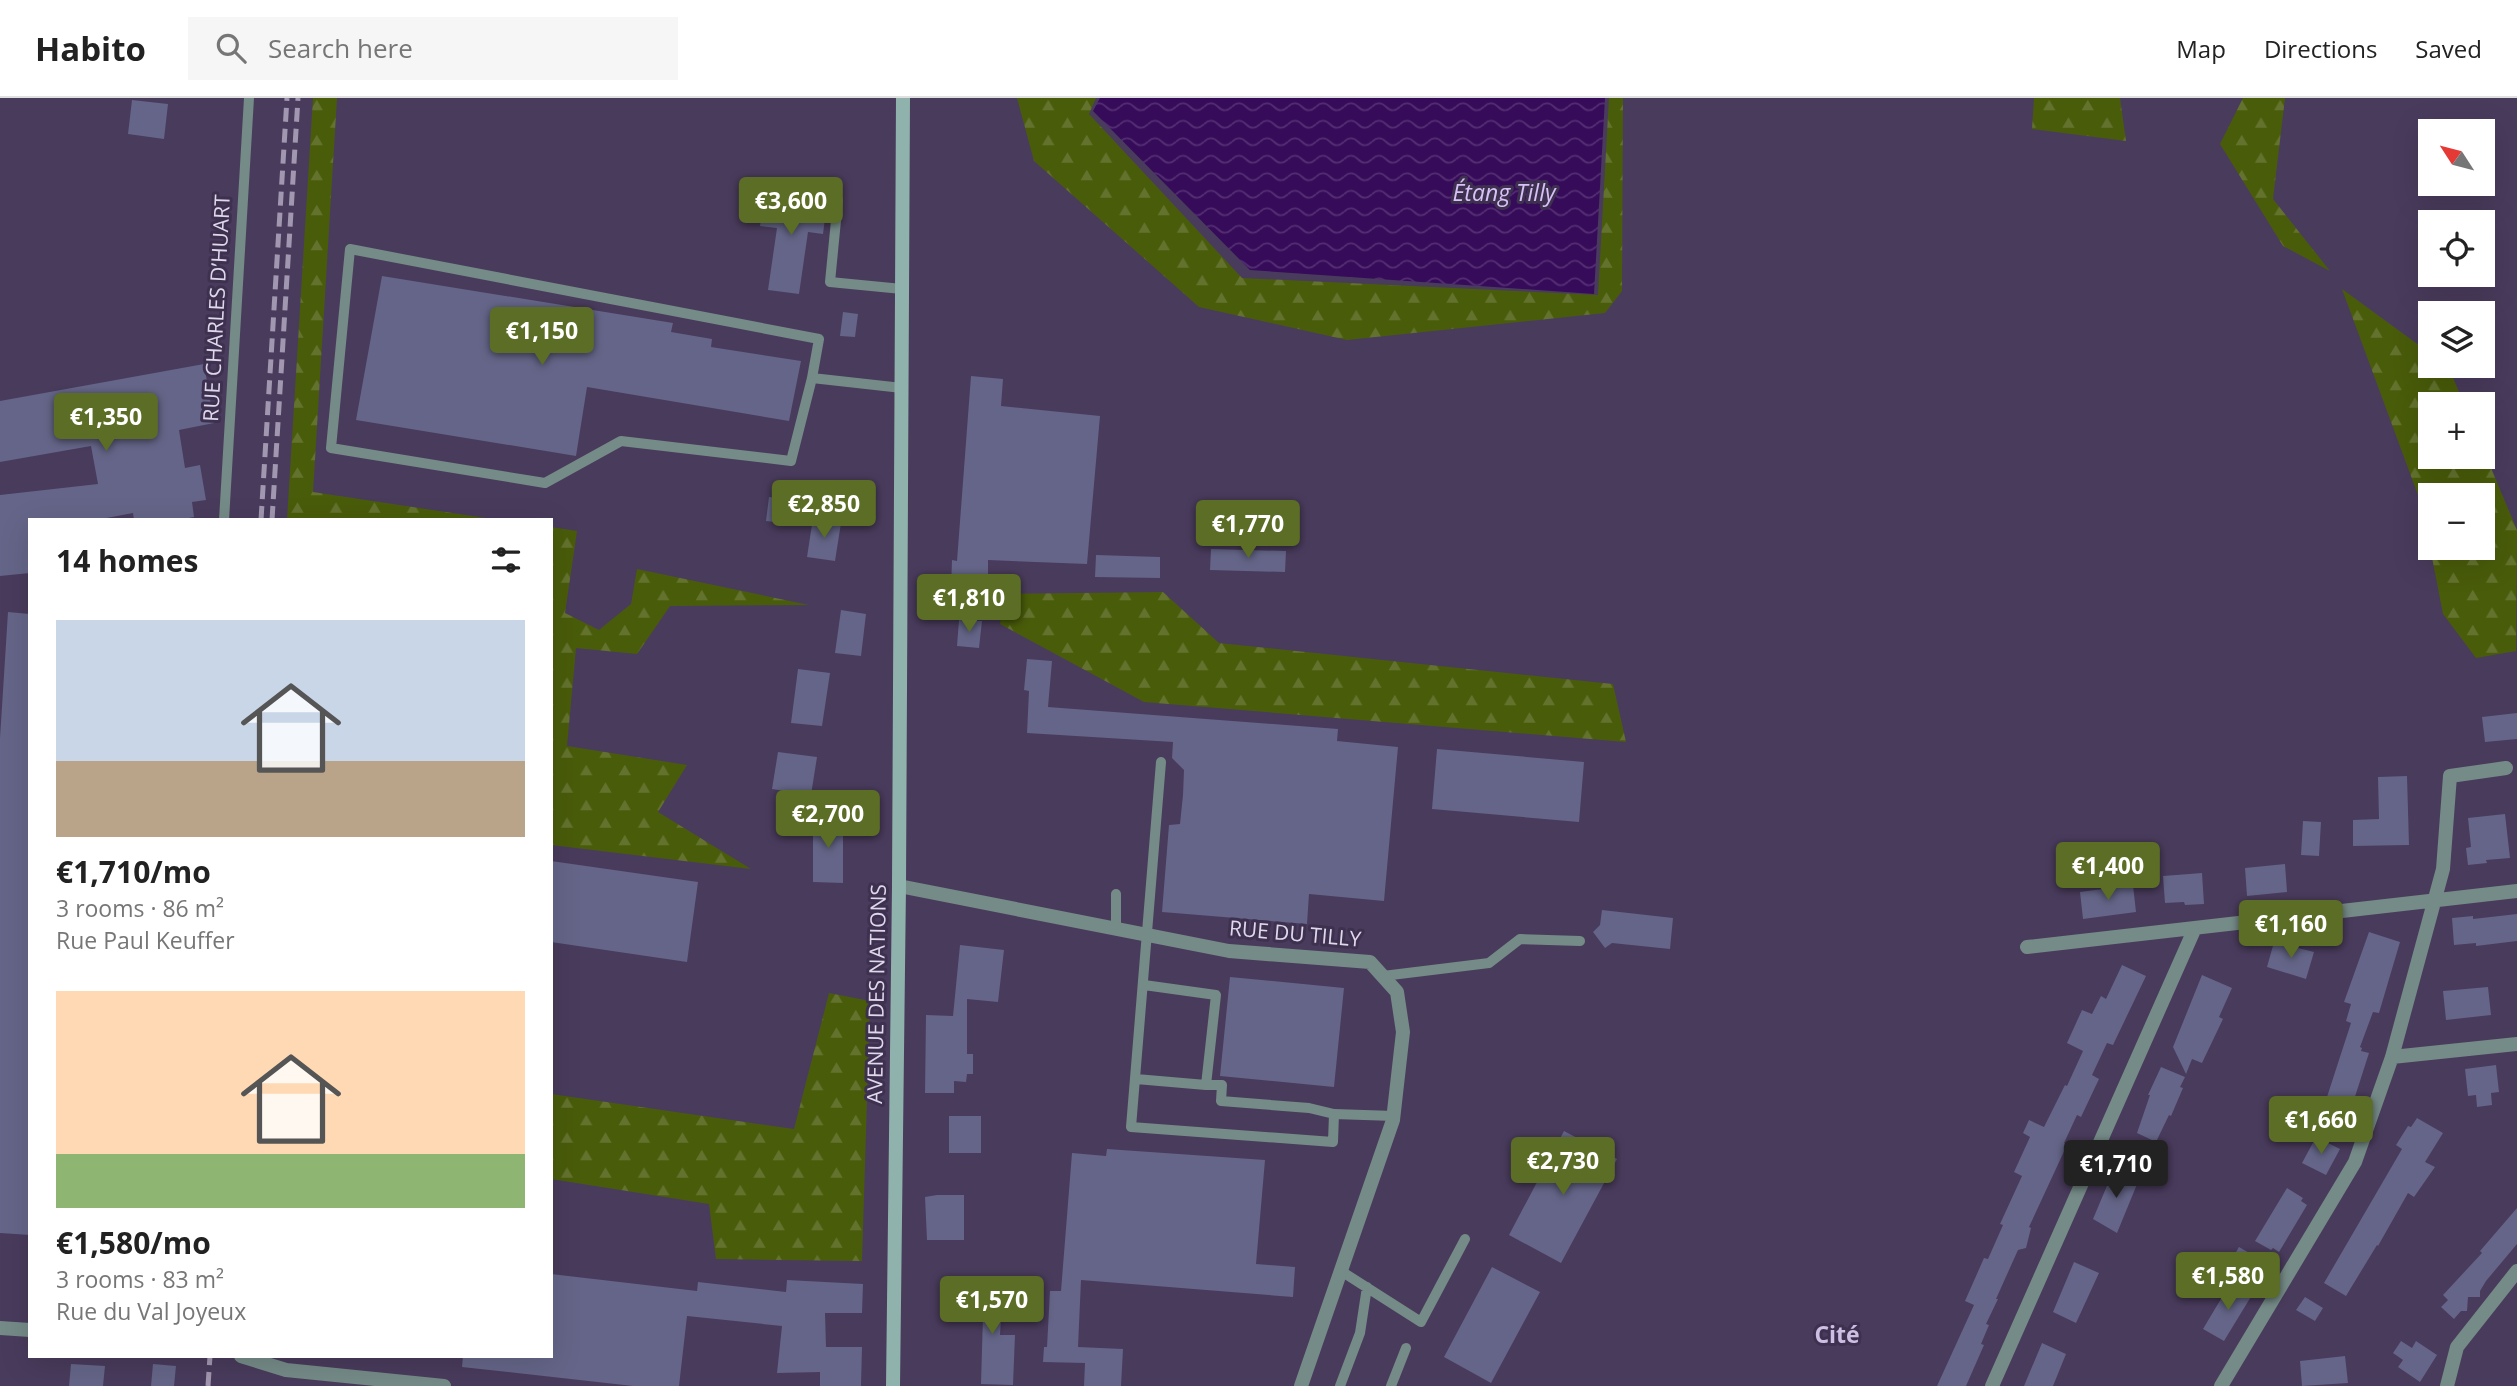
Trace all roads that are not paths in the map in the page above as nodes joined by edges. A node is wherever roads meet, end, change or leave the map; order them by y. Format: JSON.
{"nodes":[{"id":1,"x":249,"y":98,"type":"edge"},
{"id":2,"x":903,"y":98,"type":"edge"},
{"id":3,"x":838,"y":200,"type":"dead end"},
{"id":4,"x":902,"y":289,"type":"junction"},
{"id":5,"x":812,"y":378,"type":"junction"},
{"id":6,"x":902,"y":388,"type":"junction"},
{"id":7,"x":224,"y":518,"type":"edge"},
{"id":8,"x":1161,"y":762,"type":"dead end"},
{"id":9,"x":2507,"y":768,"type":"dead end"},
{"id":10,"x":899,"y":886,"type":"junction"},
{"id":11,"x":2517,"y":891,"type":"edge"},
{"id":12,"x":1116,"y":894,"type":"dead end"},
{"id":13,"x":2435,"y":900,"type":"junction"},
{"id":14,"x":2195,"y":928,"type":"junction"},
{"id":15,"x":1116,"y":930,"type":"junction"},
{"id":16,"x":1148,"y":935,"type":"junction"},
{"id":17,"x":1580,"y":940,"type":"dead end"},
{"id":18,"x":2028,"y":947,"type":"dead end"},
{"id":19,"x":1383,"y":976,"type":"junction"},
{"id":20,"x":1144,"y":985,"type":"junction"},
{"id":21,"x":2517,"y":1044,"type":"edge"},
{"id":22,"x":2392,"y":1058,"type":"junction"},
{"id":23,"x":1136,"y":1079,"type":"junction"},
{"id":24,"x":1206,"y":1085,"type":"junction"},
{"id":25,"x":1334,"y":1114,"type":"junction"},
{"id":26,"x":1394,"y":1116,"type":"junction"},
{"id":27,"x":1465,"y":1238,"type":"dead end"},
{"id":28,"x":1341,"y":1271,"type":"junction"},
{"id":29,"x":2517,"y":1271,"type":"edge"},
{"id":30,"x":1367,"y":1287,"type":"junction"},
{"id":31,"x":0,"y":1328,"type":"edge"},
{"id":32,"x":28,"y":1330,"type":"edge"},
{"id":33,"x":1406,"y":1348,"type":"dead end"},
{"id":34,"x":248,"y":1358,"type":"edge"},
{"id":35,"x":444,"y":1386,"type":"edge"},
{"id":36,"x":893,"y":1386,"type":"edge"},
{"id":37,"x":1301,"y":1386,"type":"edge"},
{"id":38,"x":1340,"y":1386,"type":"edge"},
{"id":39,"x":1391,"y":1386,"type":"edge"},
{"id":40,"x":1993,"y":1386,"type":"edge"},
{"id":41,"x":2221,"y":1386,"type":"edge"},
{"id":42,"x":2447,"y":1386,"type":"edge"}],
"edges":[{"from":1,"to":7,"type":"lane","name":"RUE CHARLES D’HUART"},
{"from":2,"to":4,"type":"main road","name":"AVENUE DES NATIONS"},
{"from":3,"to":4,"type":"lane"},
{"from":4,"to":6,"type":"main road","name":"AVENUE DES NATIONS"},
{"from":5,"to":5,"type":"lane"},
{"from":5,"to":6,"type":"lane"},
{"from":6,"to":10,"type":"main road","name":"AVENUE DES NATIONS"},
{"from":8,"to":16,"type":"lane"},
{"from":9,"to":13,"type":"street"},
{"from":10,"to":15,"type":"street","name":"RUE DU TILLY"},
{"from":10,"to":36,"type":"main road","name":"AVENUE DES NATIONS"},
{"from":11,"to":13,"type":"street"},
{"from":12,"to":15,"type":"lane"},
{"from":13,"to":14,"type":"street"},
{"from":13,"to":22,"type":"street"},
{"from":14,"to":18,"type":"street"},
{"from":14,"to":40,"type":"street"},
{"from":15,"to":16,"type":"street","name":"RUE DU TILLY"},
{"from":16,"to":19,"type":"street","name":"RUE DU TILLY"},
{"from":16,"to":20,"type":"lane"},
{"from":17,"to":19,"type":"lane"},
{"from":19,"to":26,"type":"street"},
{"from":20,"to":23,"type":"lane"},
{"from":20,"to":24,"type":"lane"},
{"from":21,"to":22,"type":"street"},
{"from":22,"to":41,"type":"street"},
{"from":23,"to":24,"type":"lane"},
{"from":23,"to":25,"type":"lane"},
{"from":24,"to":25,"type":"lane"},
{"from":25,"to":26,"type":"lane"},
{"from":26,"to":28,"type":"street"},
{"from":27,"to":30,"type":"lane"},
{"from":28,"to":30,"type":"lane"},
{"from":28,"to":37,"type":"street"},
{"from":29,"to":42,"type":"street"},
{"from":30,"to":38,"type":"lane"},
{"from":31,"to":32,"type":"street"},
{"from":33,"to":39,"type":"lane"},
{"from":34,"to":35,"type":"street"}]}
